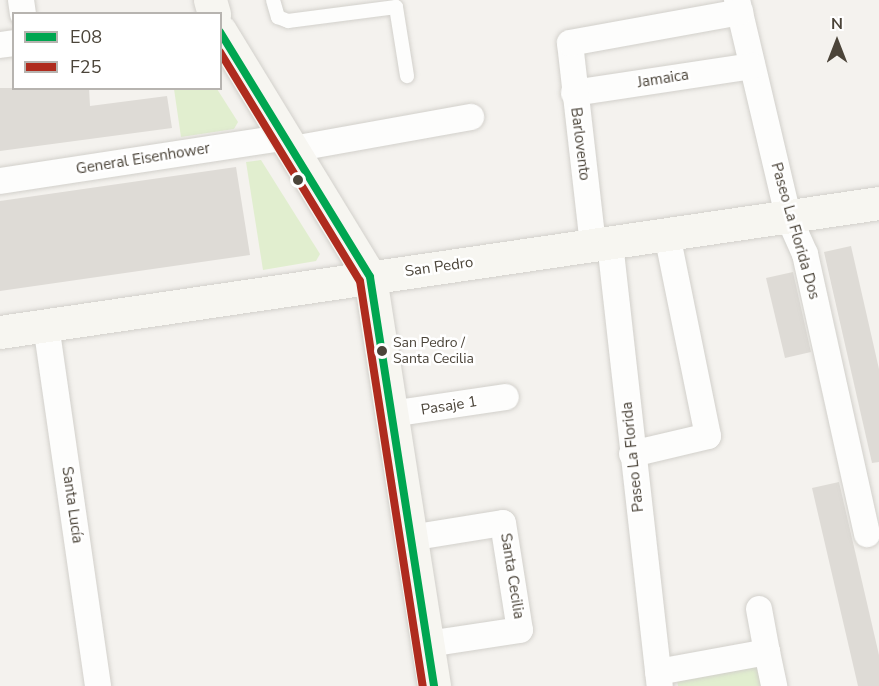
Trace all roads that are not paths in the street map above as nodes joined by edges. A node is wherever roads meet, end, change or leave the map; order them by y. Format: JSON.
{"nodes":[{"id":1,"x":273,"y":0,"type":"edge"},
{"id":2,"x":738,"y":6,"type":"edge"},
{"id":3,"x":222,"y":34,"type":"edge"},
{"id":4,"x":752,"y":66,"type":"junction"},
{"id":5,"x":407,"y":76,"type":"dead end"},
{"id":6,"x":573,"y":93,"type":"junction"},
{"id":7,"x":471,"y":117,"type":"dead end"},
{"id":8,"x":289,"y":143,"type":"junction"},
{"id":9,"x":0,"y":181,"type":"edge"},
{"id":10,"x":879,"y":203,"type":"edge"},
{"id":11,"x":788,"y":216,"type":"junction"},
{"id":12,"x":667,"y":234,"type":"junction"},
{"id":13,"x":601,"y":244,"type":"junction"},
{"id":14,"x":370,"y":277,"type":"junction"},
{"id":15,"x":46,"y":325,"type":"junction"},
{"id":16,"x":0,"y":332,"type":"edge"},
{"id":17,"x":506,"y":397,"type":"dead end"},
{"id":18,"x":391,"y":414,"type":"junction"},
{"id":19,"x":632,"y":454,"type":"junction"},
{"id":20,"x":867,"y":534,"type":"dead end"},
{"id":21,"x":410,"y":538,"type":"junction"},
{"id":22,"x":759,"y":609,"type":"dead end"},
{"id":23,"x":427,"y":644,"type":"junction"},
{"id":24,"x":767,"y":652,"type":"junction"},
{"id":25,"x":659,"y":679,"type":"edge"},
{"id":26,"x":98,"y":686,"type":"edge"},
{"id":27,"x":434,"y":686,"type":"edge"},
{"id":28,"x":774,"y":686,"type":"edge"}],
"edges":[{"from":1,"to":5,"type":"lane"},
{"from":2,"to":4,"type":"street","name":"Paseo La Florida Dos"},
{"from":2,"to":6,"type":"street","name":"Barlovento"},
{"from":3,"to":8,"type":"street"},
{"from":4,"to":6,"type":"street","name":"Jamaica"},
{"from":4,"to":11,"type":"street","name":"Paseo La Florida Dos"},
{"from":6,"to":13,"type":"street","name":"Barlovento"},
{"from":7,"to":8,"type":"street","name":"General Eisenhower"},
{"from":8,"to":9,"type":"street","name":"General Eisenhower"},
{"from":8,"to":14,"type":"street"},
{"from":10,"to":11,"type":"street","name":"San Pedro"},
{"from":11,"to":12,"type":"street","name":"San Pedro"},
{"from":11,"to":20,"type":"street","name":"Paseo La Florida Dos"},
{"from":12,"to":13,"type":"street","name":"San Pedro"},
{"from":12,"to":19,"type":"street"},
{"from":13,"to":14,"type":"street","name":"San Pedro"},
{"from":13,"to":19,"type":"street","name":"Paseo La Florida"},
{"from":14,"to":15,"type":"street","name":"San Pedro"},
{"from":14,"to":18,"type":"street"},
{"from":15,"to":16,"type":"street","name":"San Pedro"},
{"from":15,"to":26,"type":"street","name":"Santa Lucía"},
{"from":17,"to":18,"type":"street","name":"Pasaje 1"},
{"from":18,"to":21,"type":"street"},
{"from":19,"to":25,"type":"street","name":"Paseo La Florida"},
{"from":21,"to":23,"type":"street"},
{"from":21,"to":23,"type":"street","name":"Santa Cecilia"},
{"from":22,"to":24,"type":"street"},
{"from":23,"to":27,"type":"street"},
{"from":24,"to":25,"type":"street","name":"Paseo La Florida"},
{"from":24,"to":28,"type":"street"}]}
